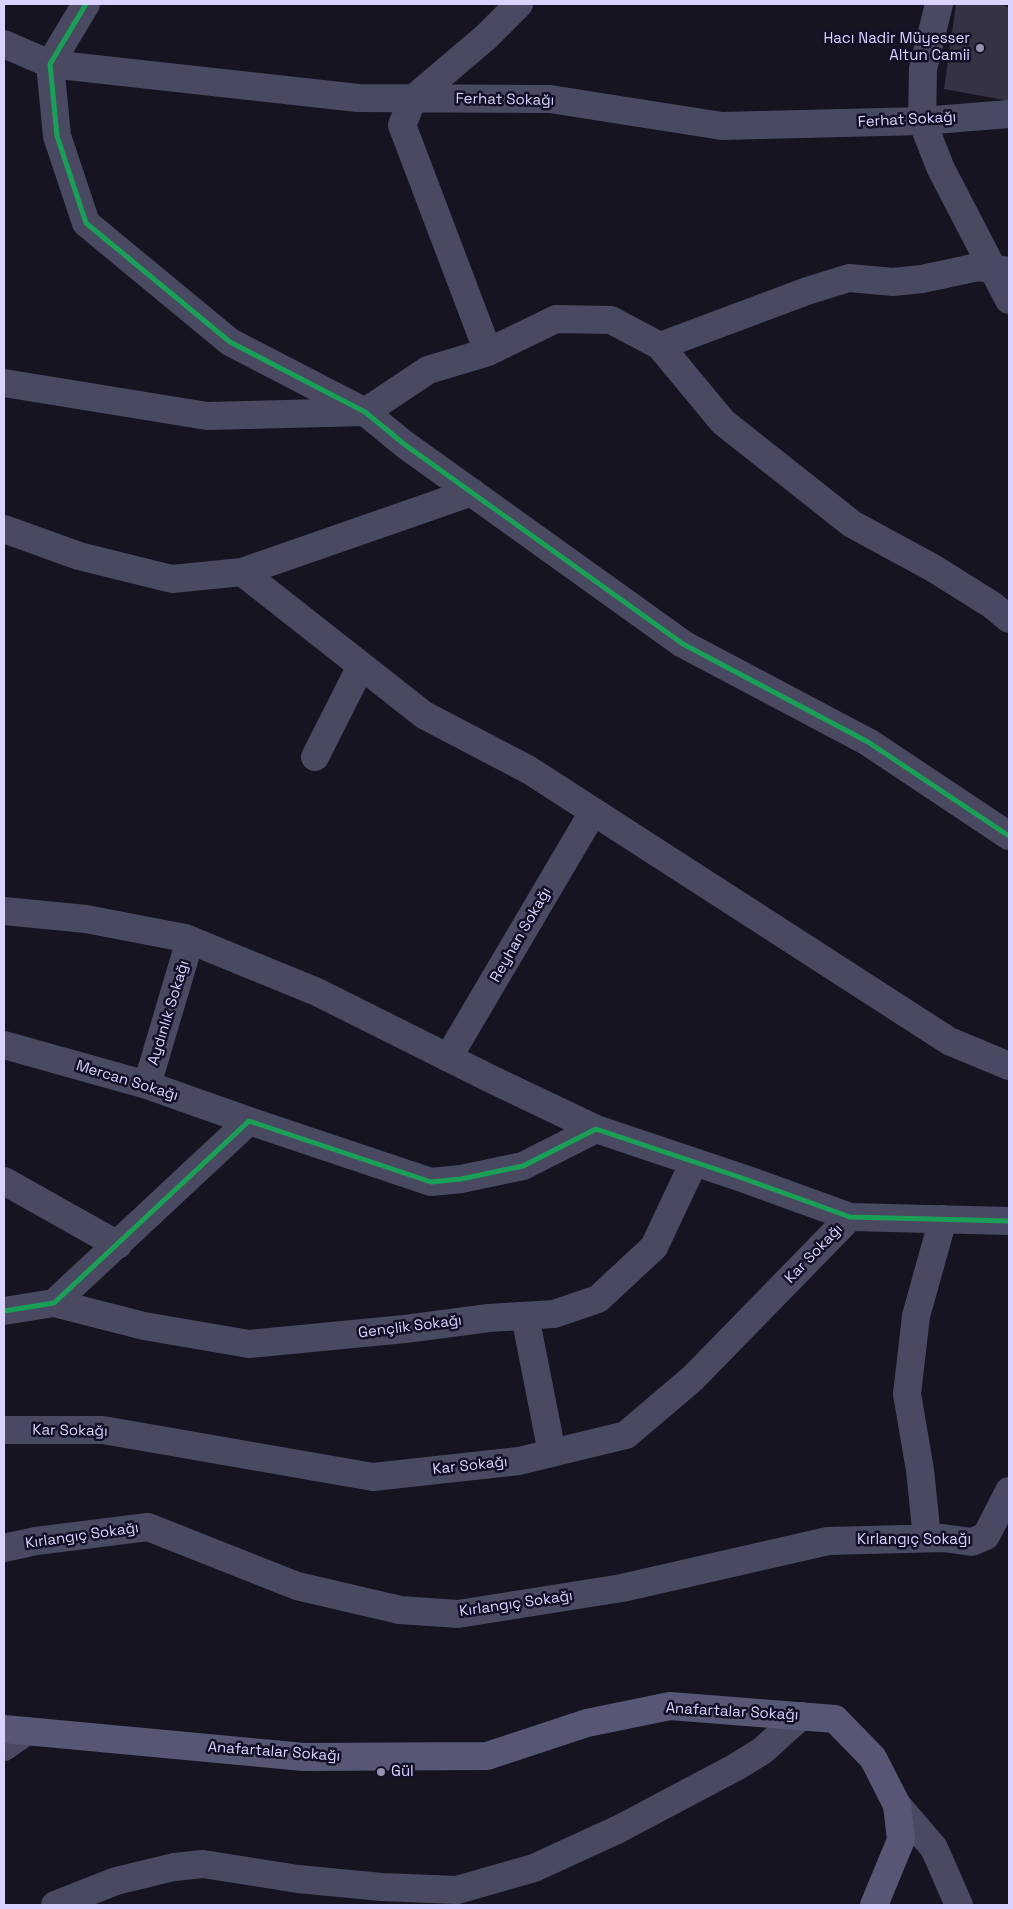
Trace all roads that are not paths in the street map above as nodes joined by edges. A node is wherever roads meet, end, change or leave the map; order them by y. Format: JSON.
{"nodes":[{"id":1,"x":86,"y":4,"type":"edge"},
{"id":2,"x":519,"y":4,"type":"edge"},
{"id":3,"x":939,"y":4,"type":"edge"},
{"id":4,"x":4,"y":44,"type":"edge"},
{"id":5,"x":50,"y":64,"type":"junction"},
{"id":6,"x":413,"y":99,"type":"junction"},
{"id":7,"x":1009,"y":114,"type":"edge"},
{"id":8,"x":922,"y":121,"type":"junction"},
{"id":9,"x":1002,"y":270,"type":"edge"},
{"id":10,"x":1009,"y":300,"type":"edge"},
{"id":11,"x":660,"y":346,"type":"junction"},
{"id":12,"x":488,"y":352,"type":"junction"},
{"id":13,"x":4,"y":383,"type":"edge"},
{"id":14,"x":365,"y":412,"type":"junction"},
{"id":15,"x":472,"y":492,"type":"junction"},
{"id":16,"x":4,"y":529,"type":"edge"},
{"id":17,"x":242,"y":572,"type":"junction"},
{"id":18,"x":1009,"y":619,"type":"edge"},
{"id":19,"x":361,"y":666,"type":"junction"},
{"id":20,"x":315,"y":756,"type":"dead end"},
{"id":21,"x":593,"y":812,"type":"junction"},
{"id":22,"x":1009,"y":836,"type":"edge"},
{"id":23,"x":4,"y":911,"type":"edge"},
{"id":24,"x":190,"y":940,"type":"junction"},
{"id":25,"x":4,"y":1045,"type":"edge"},
{"id":26,"x":448,"y":1058,"type":"junction"},
{"id":27,"x":1009,"y":1066,"type":"edge"},
{"id":28,"x":147,"y":1085,"type":"junction"},
{"id":29,"x":249,"y":1122,"type":"junction"},
{"id":30,"x":596,"y":1129,"type":"junction"},
{"id":31,"x":694,"y":1162,"type":"junction"},
{"id":32,"x":4,"y":1181,"type":"edge"},
{"id":33,"x":850,"y":1218,"type":"junction"},
{"id":34,"x":943,"y":1219,"type":"junction"},
{"id":35,"x":1009,"y":1221,"type":"edge"},
{"id":36,"x":118,"y":1245,"type":"junction"},
{"id":37,"x":54,"y":1303,"type":"junction"},
{"id":38,"x":4,"y":1311,"type":"edge"},
{"id":39,"x":525,"y":1316,"type":"junction"},
{"id":40,"x":4,"y":1430,"type":"edge"},
{"id":41,"x":552,"y":1453,"type":"junction"},
{"id":42,"x":1009,"y":1491,"type":"edge"},
{"id":43,"x":927,"y":1538,"type":"junction"},
{"id":44,"x":4,"y":1548,"type":"edge"},
{"id":45,"x":801,"y":1716,"type":"junction"},
{"id":46,"x":16,"y":1730,"type":"edge"},
{"id":47,"x":4,"y":1747,"type":"edge"},
{"id":48,"x":897,"y":1805,"type":"junction"},
{"id":49,"x":363,"y":1895,"type":"edge"},
{"id":50,"x":93,"y":1898,"type":"edge"},
{"id":51,"x":55,"y":1905,"type":"edge"},
{"id":52,"x":874,"y":1905,"type":"edge"},
{"id":53,"x":960,"y":1905,"type":"edge"}],
"edges":[{"from":1,"to":5,"type":"street"},
{"from":2,"to":6,"type":"street"},
{"from":3,"to":8,"type":"street"},
{"from":4,"to":5,"type":"street","name":"Ferhat Sokağı"},
{"from":5,"to":6,"type":"street","name":"Ferhat Sokağı"},
{"from":5,"to":14,"type":"street"},
{"from":6,"to":8,"type":"street","name":"Ferhat Sokağı"},
{"from":6,"to":12,"type":"street"},
{"from":7,"to":8,"type":"street","name":"Ferhat Sokağı"},
{"from":8,"to":9,"type":"street"},
{"from":9,"to":10,"type":"street"},
{"from":9,"to":11,"type":"street"},
{"from":11,"to":12,"type":"street"},
{"from":11,"to":18,"type":"street"},
{"from":12,"to":14,"type":"street"},
{"from":13,"to":14,"type":"street"},
{"from":14,"to":15,"type":"street"},
{"from":15,"to":17,"type":"street"},
{"from":15,"to":22,"type":"street"},
{"from":16,"to":17,"type":"street"},
{"from":17,"to":19,"type":"street"},
{"from":19,"to":20,"type":"street"},
{"from":19,"to":21,"type":"street"},
{"from":21,"to":26,"type":"street","name":"Reyhan Sokağı"},
{"from":21,"to":27,"type":"street"},
{"from":23,"to":24,"type":"street"},
{"from":24,"to":26,"type":"street"},
{"from":24,"to":28,"type":"street","name":"Aydınlık Sokağı"},
{"from":25,"to":28,"type":"street","name":"Mercan Sokağı"},
{"from":26,"to":30,"type":"street"},
{"from":28,"to":29,"type":"street","name":"Mercan Sokağı"},
{"from":29,"to":30,"type":"street","name":"Mercan Sokağı"},
{"from":29,"to":36,"type":"street"},
{"from":30,"to":31,"type":"street"},
{"from":31,"to":33,"type":"street"},
{"from":31,"to":39,"type":"street","name":"Gençlik Sokağı"},
{"from":32,"to":36,"type":"street"},
{"from":33,"to":34,"type":"street"},
{"from":33,"to":41,"type":"street","name":"Kar Sokağı"},
{"from":34,"to":35,"type":"street"},
{"from":34,"to":43,"type":"street"},
{"from":36,"to":37,"type":"street"},
{"from":37,"to":38,"type":"street"},
{"from":37,"to":39,"type":"street","name":"Gençlik Sokağı"},
{"from":39,"to":41,"type":"street"},
{"from":40,"to":41,"type":"street","name":"Kar Sokağı"},
{"from":42,"to":43,"type":"street","name":"Kırlangıç Sokağı"},
{"from":43,"to":44,"type":"street","name":"Kırlangıç Sokağı"},
{"from":45,"to":46,"type":"main road","name":"Anafartalar Sokağı"},
{"from":45,"to":48,"type":"main road","name":"Anafartalar Sokağı"},
{"from":45,"to":49,"type":"street"},
{"from":46,"to":47,"type":"street"},
{"from":48,"to":52,"type":"main road","name":"Anafartalar Sokağı"},
{"from":48,"to":53,"type":"street"},
{"from":49,"to":50,"type":"street"},
{"from":50,"to":51,"type":"street"}]}
